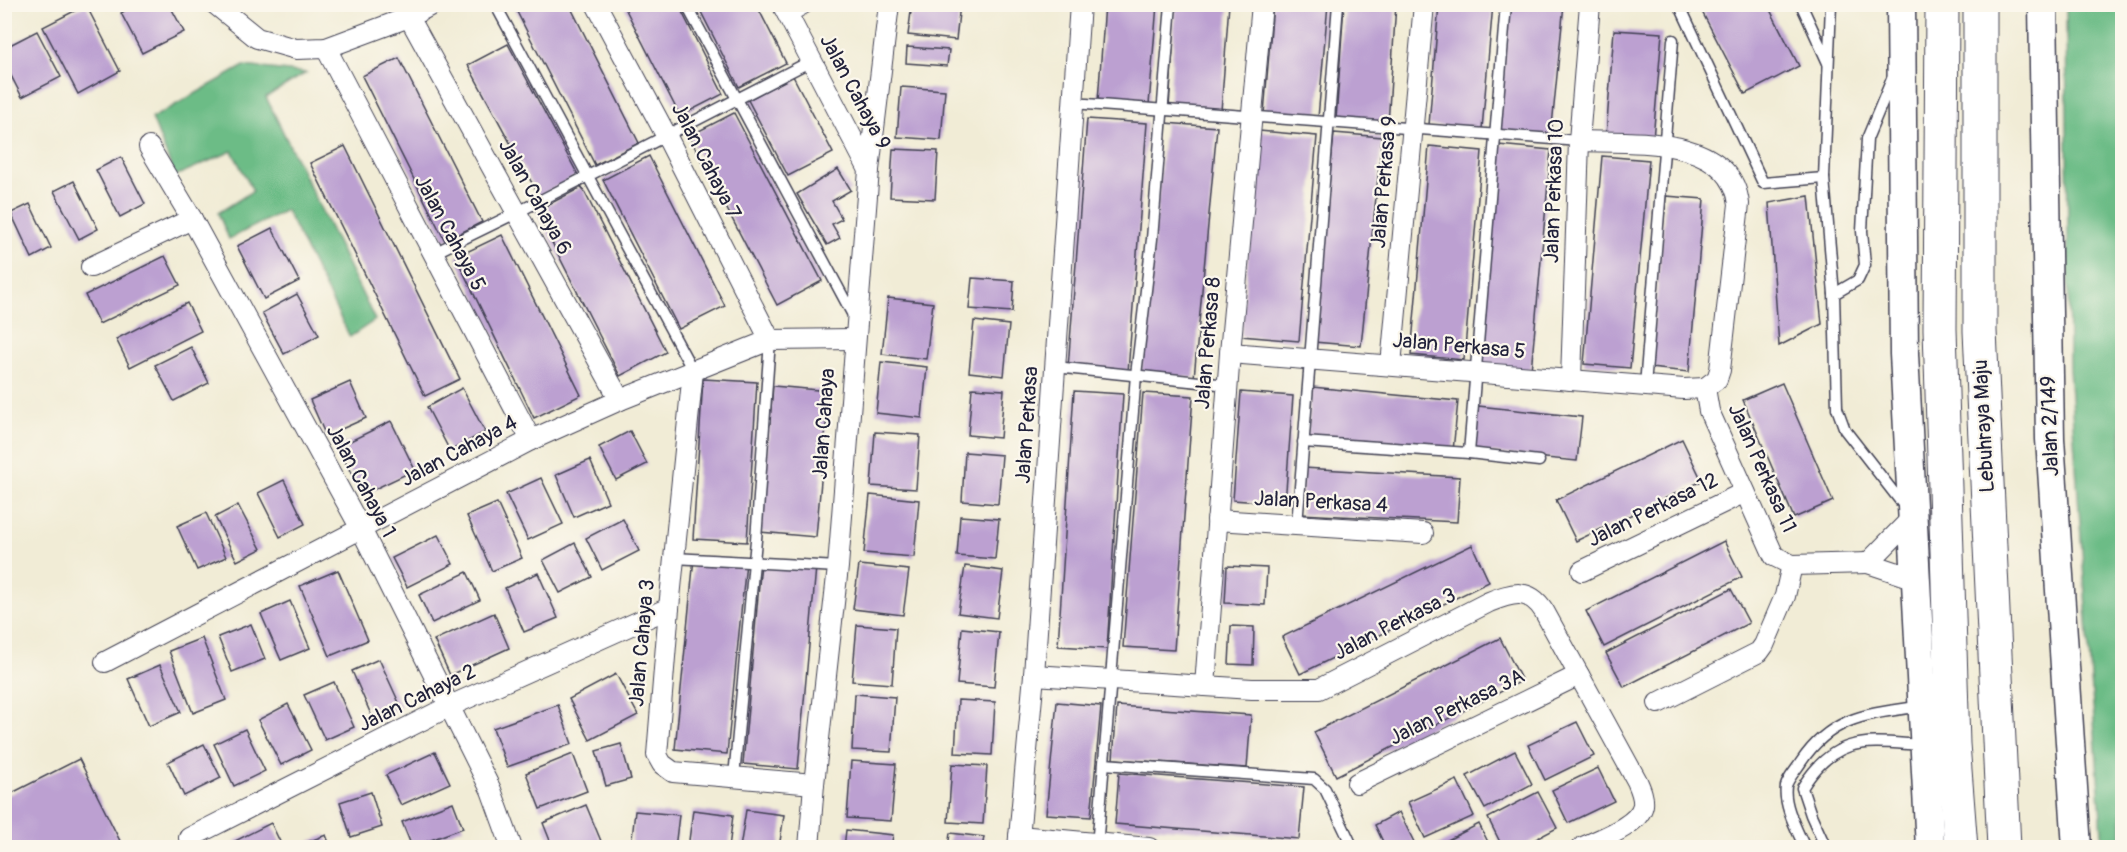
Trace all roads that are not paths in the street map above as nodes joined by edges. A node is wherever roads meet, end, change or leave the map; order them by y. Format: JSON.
{"nodes":[{"id":1,"x":215,"y":4,"type":"edge"},
{"id":2,"x":433,"y":4,"type":"edge"},
{"id":3,"x":495,"y":4,"type":"edge"},
{"id":4,"x":596,"y":4,"type":"edge"},
{"id":5,"x":686,"y":4,"type":"edge"},
{"id":6,"x":889,"y":4,"type":"edge"},
{"id":7,"x":1080,"y":4,"type":"edge"},
{"id":8,"x":1172,"y":4,"type":"edge"},
{"id":9,"x":1262,"y":4,"type":"edge"},
{"id":10,"x":1338,"y":4,"type":"edge"},
{"id":11,"x":1424,"y":4,"type":"edge"},
{"id":12,"x":1506,"y":4,"type":"edge"},
{"id":13,"x":1590,"y":4,"type":"edge"},
{"id":14,"x":1679,"y":4,"type":"edge"},
{"id":15,"x":1801,"y":4,"type":"edge"},
{"id":16,"x":1832,"y":4,"type":"edge"},
{"id":17,"x":1901,"y":4,"type":"edge"},
{"id":18,"x":1942,"y":4,"type":"edge"},
{"id":19,"x":1980,"y":4,"type":"edge"},
{"id":20,"x":2043,"y":4,"type":"edge"},
{"id":21,"x":791,"y":7,"type":"edge"},
{"id":22,"x":409,"y":17,"type":"junction"},
{"id":23,"x":1673,"y":40,"type":"dead end"},
{"id":24,"x":326,"y":48,"type":"junction"},
{"id":25,"x":1902,"y":60,"type":"junction"},
{"id":26,"x":811,"y":61,"type":"junction"},
{"id":27,"x":1828,"y":63,"type":"junction"},
{"id":28,"x":737,"y":99,"type":"junction"},
{"id":29,"x":1073,"y":103,"type":"junction"},
{"id":30,"x":1164,"y":108,"type":"junction"},
{"id":31,"x":1252,"y":118,"type":"junction"},
{"id":32,"x":1329,"y":123,"type":"junction"},
{"id":33,"x":1413,"y":128,"type":"junction"},
{"id":34,"x":666,"y":135,"type":"junction"},
{"id":35,"x":1495,"y":136,"type":"junction"},
{"id":36,"x":1579,"y":141,"type":"junction"},
{"id":37,"x":1666,"y":144,"type":"junction"},
{"id":38,"x":149,"y":147,"type":"dead end"},
{"id":39,"x":869,"y":170,"type":"junction"},
{"id":40,"x":587,"y":176,"type":"junction"},
{"id":41,"x":1824,"y":178,"type":"junction"},
{"id":42,"x":516,"y":213,"type":"junction"},
{"id":43,"x":192,"y":219,"type":"junction"},
{"id":44,"x":434,"y":253,"type":"junction"},
{"id":45,"x":91,"y":267,"type":"dead end"},
{"id":46,"x":1834,"y":294,"type":"junction"},
{"id":47,"x":855,"y":331,"type":"junction"},
{"id":48,"x":770,"y":340,"type":"junction"},
{"id":49,"x":1230,"y":353,"type":"junction"},
{"id":50,"x":1310,"y":359,"type":"junction"},
{"id":51,"x":1391,"y":365,"type":"junction"},
{"id":52,"x":1055,"y":367,"type":"junction"},
{"id":53,"x":693,"y":371,"type":"junction"},
{"id":54,"x":1475,"y":372,"type":"junction"},
{"id":55,"x":1136,"y":375,"type":"junction"},
{"id":56,"x":1571,"y":380,"type":"junction"},
{"id":57,"x":1228,"y":385,"type":"junction"},
{"id":58,"x":1645,"y":386,"type":"junction"},
{"id":59,"x":1705,"y":388,"type":"junction"},
{"id":60,"x":1684,"y":389,"type":"joint"},
{"id":61,"x":620,"y":400,"type":"junction"},
{"id":62,"x":531,"y":440,"type":"junction"},
{"id":63,"x":1303,"y":442,"type":"junction"},
{"id":64,"x":1469,"y":453,"type":"junction"},
{"id":65,"x":1539,"y":461,"type":"dead end"},
{"id":66,"x":1745,"y":492,"type":"junction"},
{"id":67,"x":1913,"y":517,"type":"junction"},
{"id":68,"x":1217,"y":520,"type":"junction"},
{"id":69,"x":1297,"y":525,"type":"junction"},
{"id":70,"x":361,"y":529,"type":"junction"},
{"id":71,"x":1423,"y":532,"type":"dead end"},
{"id":72,"x":674,"y":558,"type":"junction"},
{"id":73,"x":753,"y":561,"type":"junction"},
{"id":74,"x":1868,"y":563,"type":"junction"},
{"id":75,"x":1792,"y":565,"type":"junction"},
{"id":76,"x":838,"y":567,"type":"junction"},
{"id":77,"x":1582,"y":571,"type":"dead end"},
{"id":78,"x":1916,"y":579,"type":"junction"},
{"id":79,"x":669,"y":608,"type":"junction"},
{"id":80,"x":105,"y":662,"type":"dead end"},
{"id":81,"x":1035,"y":675,"type":"junction"},
{"id":82,"x":1579,"y":675,"type":"junction"},
{"id":83,"x":1111,"y":680,"type":"junction"},
{"id":84,"x":1204,"y":686,"type":"junction"},
{"id":85,"x":1658,"y":703,"type":"dead end"},
{"id":86,"x":450,"y":706,"type":"junction"},
{"id":87,"x":1923,"y":706,"type":"junction"},
{"id":88,"x":1925,"y":745,"type":"junction"},
{"id":89,"x":1104,"y":764,"type":"junction"},
{"id":90,"x":734,"y":777,"type":"junction"},
{"id":91,"x":1357,"y":783,"type":"dead end"},
{"id":92,"x":814,"y":784,"type":"junction"},
{"id":93,"x":189,"y":838,"type":"dead end"},
{"id":94,"x":1019,"y":842,"type":"edge"},
{"id":95,"x":1097,"y":845,"type":"edge"},
{"id":96,"x":512,"y":848,"type":"edge"},
{"id":97,"x":809,"y":848,"type":"edge"},
{"id":98,"x":1149,"y":848,"type":"edge"},
{"id":99,"x":1353,"y":848,"type":"edge"},
{"id":100,"x":1581,"y":848,"type":"edge"},
{"id":101,"x":1805,"y":848,"type":"edge"},
{"id":102,"x":1826,"y":848,"type":"edge"},
{"id":103,"x":1930,"y":848,"type":"edge"},
{"id":104,"x":1961,"y":848,"type":"edge"},
{"id":105,"x":2004,"y":848,"type":"edge"},
{"id":106,"x":2077,"y":848,"type":"edge"}],
"edges":[{"from":1,"to":24,"type":"street"},
{"from":2,"to":22,"type":"street"},
{"from":3,"to":40,"type":"lane"},
{"from":4,"to":34,"type":"street","name":"Jalan Cahaya 7"},
{"from":5,"to":28,"type":"lane"},
{"from":6,"to":39,"type":"street","name":"Jalan Cahaya"},
{"from":7,"to":29,"type":"street","name":"Jalan Perkasa"},
{"from":8,"to":30,"type":"lane"},
{"from":9,"to":31,"type":"street","name":"Jalan Perkasa 8"},
{"from":10,"to":32,"type":"lane"},
{"from":11,"to":33,"type":"street","name":"Jalan Perkasa 9"},
{"from":12,"to":35,"type":"lane"},
{"from":13,"to":36,"type":"street","name":"Jalan Perkasa 10"},
{"from":14,"to":41,"type":"lane"},
{"from":15,"to":27,"type":"lane"},
{"from":16,"to":27,"type":"lane"},
{"from":17,"to":25,"type":"main road"},
{"from":18,"to":104,"type":"highway","name":"Lebuhraya Maju"},
{"from":19,"to":105,"type":"highway","name":"Lebuhraya Maju"},
{"from":20,"to":106,"type":"main road","name":"Jalan 2/149"},
{"from":21,"to":26,"type":"street","name":"Jalan Cahaya 9"},
{"from":22,"to":24,"type":"street"},
{"from":22,"to":42,"type":"street","name":"Jalan Cahaya 6"},
{"from":23,"to":37,"type":"lane"},
{"from":24,"to":44,"type":"street","name":"Jalan Cahaya 5"},
{"from":25,"to":46,"type":"lane"},
{"from":25,"to":67,"type":"main road"},
{"from":26,"to":28,"type":"lane"},
{"from":26,"to":39,"type":"street","name":"Jalan Cahaya 9"},
{"from":27,"to":41,"type":"lane"},
{"from":28,"to":34,"type":"lane"},
{"from":28,"to":47,"type":"lane"},
{"from":29,"to":30,"type":"lane"},
{"from":29,"to":52,"type":"street","name":"Jalan Perkasa"},
{"from":30,"to":31,"type":"lane"},
{"from":30,"to":55,"type":"lane"},
{"from":31,"to":32,"type":"lane"},
{"from":31,"to":49,"type":"street","name":"Jalan Perkasa 8"},
{"from":32,"to":33,"type":"lane"},
{"from":32,"to":50,"type":"lane"},
{"from":33,"to":35,"type":"lane"},
{"from":33,"to":51,"type":"street","name":"Jalan Perkasa 9"},
{"from":34,"to":40,"type":"lane"},
{"from":34,"to":48,"type":"street","name":"Jalan Cahaya 7"},
{"from":35,"to":36,"type":"lane"},
{"from":35,"to":54,"type":"lane"},
{"from":36,"to":37,"type":"street","name":"Jalan Perkasa 11"},
{"from":36,"to":56,"type":"street","name":"Jalan Perkasa 10"},
{"from":37,"to":58,"type":"lane"},
{"from":37,"to":59,"type":"street","name":"Jalan Perkasa 11"},
{"from":38,"to":43,"type":"street","name":"Jalan Cahaya 1"},
{"from":39,"to":47,"type":"street","name":"Jalan Cahaya"},
{"from":40,"to":42,"type":"lane"},
{"from":40,"to":53,"type":"lane"},
{"from":41,"to":46,"type":"lane"},
{"from":42,"to":44,"type":"lane"},
{"from":42,"to":61,"type":"street","name":"Jalan Cahaya 6"},
{"from":43,"to":45,"type":"street"},
{"from":43,"to":70,"type":"street","name":"Jalan Cahaya 1"},
{"from":44,"to":62,"type":"street","name":"Jalan Cahaya 5"},
{"from":46,"to":67,"type":"lane"},
{"from":47,"to":48,"type":"street","name":"Jalan Cahaya 4"},
{"from":47,"to":76,"type":"street","name":"Jalan Cahaya"},
{"from":48,"to":53,"type":"street","name":"Jalan Cahaya 4"},
{"from":48,"to":73,"type":"lane"},
{"from":49,"to":50,"type":"street","name":"Jalan Perkasa 5"},
{"from":49,"to":57,"type":"street","name":"Jalan Perkasa 8"},
{"from":50,"to":51,"type":"street","name":"Jalan Perkasa 5"},
{"from":50,"to":63,"type":"lane"},
{"from":51,"to":54,"type":"street","name":"Jalan Perkasa 5"},
{"from":52,"to":55,"type":"lane"},
{"from":52,"to":81,"type":"street","name":"Jalan Perkasa"},
{"from":53,"to":61,"type":"street","name":"Jalan Cahaya 4"},
{"from":53,"to":72,"type":"street","name":"Jalan Cahaya 3"},
{"from":54,"to":56,"type":"street","name":"Jalan Perkasa 5"},
{"from":54,"to":64,"type":"lane"},
{"from":55,"to":57,"type":"lane"},
{"from":55,"to":83,"type":"lane"},
{"from":56,"to":58,"type":"street","name":"Jalan Perkasa 5"},
{"from":57,"to":68,"type":"street","name":"Jalan Perkasa 8"},
{"from":58,"to":60,"type":"street","name":"Jalan Perkasa 5"},
{"from":59,"to":60,"type":"street","name":"Jalan Perkasa 11"},
{"from":59,"to":66,"type":"street","name":"Jalan Perkasa 11"},
{"from":61,"to":62,"type":"street","name":"Jalan Cahaya 4"},
{"from":62,"to":70,"type":"street","name":"Jalan Cahaya 4"},
{"from":63,"to":64,"type":"lane"},
{"from":63,"to":69,"type":"lane"},
{"from":64,"to":65,"type":"lane"},
{"from":66,"to":75,"type":"street","name":"Jalan Perkasa 11"},
{"from":66,"to":77,"type":"street","name":"Jalan Perkasa 12"},
{"from":67,"to":74,"type":"street"},
{"from":67,"to":78,"type":"main road"},
{"from":68,"to":69,"type":"street","name":"Jalan Perkasa 4"},
{"from":68,"to":84,"type":"street","name":"Jalan Perkasa 8"},
{"from":69,"to":71,"type":"street","name":"Jalan Perkasa 4"},
{"from":70,"to":80,"type":"street","name":"Jalan Cahaya 4"},
{"from":70,"to":86,"type":"street","name":"Jalan Cahaya 1"},
{"from":72,"to":73,"type":"lane"},
{"from":72,"to":79,"type":"street","name":"Jalan Cahaya 3"},
{"from":73,"to":76,"type":"lane"},
{"from":73,"to":90,"type":"lane"},
{"from":74,"to":75,"type":"street"},
{"from":74,"to":78,"type":"street"},
{"from":75,"to":85,"type":"street","name":"Jalan Perkasa 11"},
{"from":76,"to":92,"type":"street","name":"Jalan Cahaya"},
{"from":78,"to":87,"type":"main road"},
{"from":79,"to":86,"type":"street","name":"Jalan Cahaya 2"},
{"from":79,"to":90,"type":"street","name":"Jalan Cahaya 3"},
{"from":81,"to":83,"type":"street","name":"Jalan Perkasa 3"},
{"from":81,"to":94,"type":"street","name":"Jalan Perkasa"},
{"from":82,"to":84,"type":"street","name":"Jalan Perkasa 3"},
{"from":82,"to":91,"type":"street","name":"Jalan Perkasa 3A"},
{"from":82,"to":100,"type":"street","name":"Jalan Perkasa 3"},
{"from":83,"to":84,"type":"street","name":"Jalan Perkasa 3"},
{"from":83,"to":89,"type":"lane"},
{"from":86,"to":93,"type":"street","name":"Jalan Cahaya 2"},
{"from":86,"to":96,"type":"street","name":"Jalan Cahaya 1"},
{"from":87,"to":88,"type":"main road"},
{"from":87,"to":101,"type":"lane"},
{"from":88,"to":102,"type":"lane"},
{"from":88,"to":103,"type":"main road"},
{"from":89,"to":95,"type":"lane"},
{"from":89,"to":99,"type":"lane"},
{"from":90,"to":92,"type":"street","name":"Jalan Cahaya 3"},
{"from":92,"to":97,"type":"street","name":"Jalan Cahaya"},
{"from":94,"to":95,"type":"street"},
{"from":95,"to":98,"type":"street"}]}
